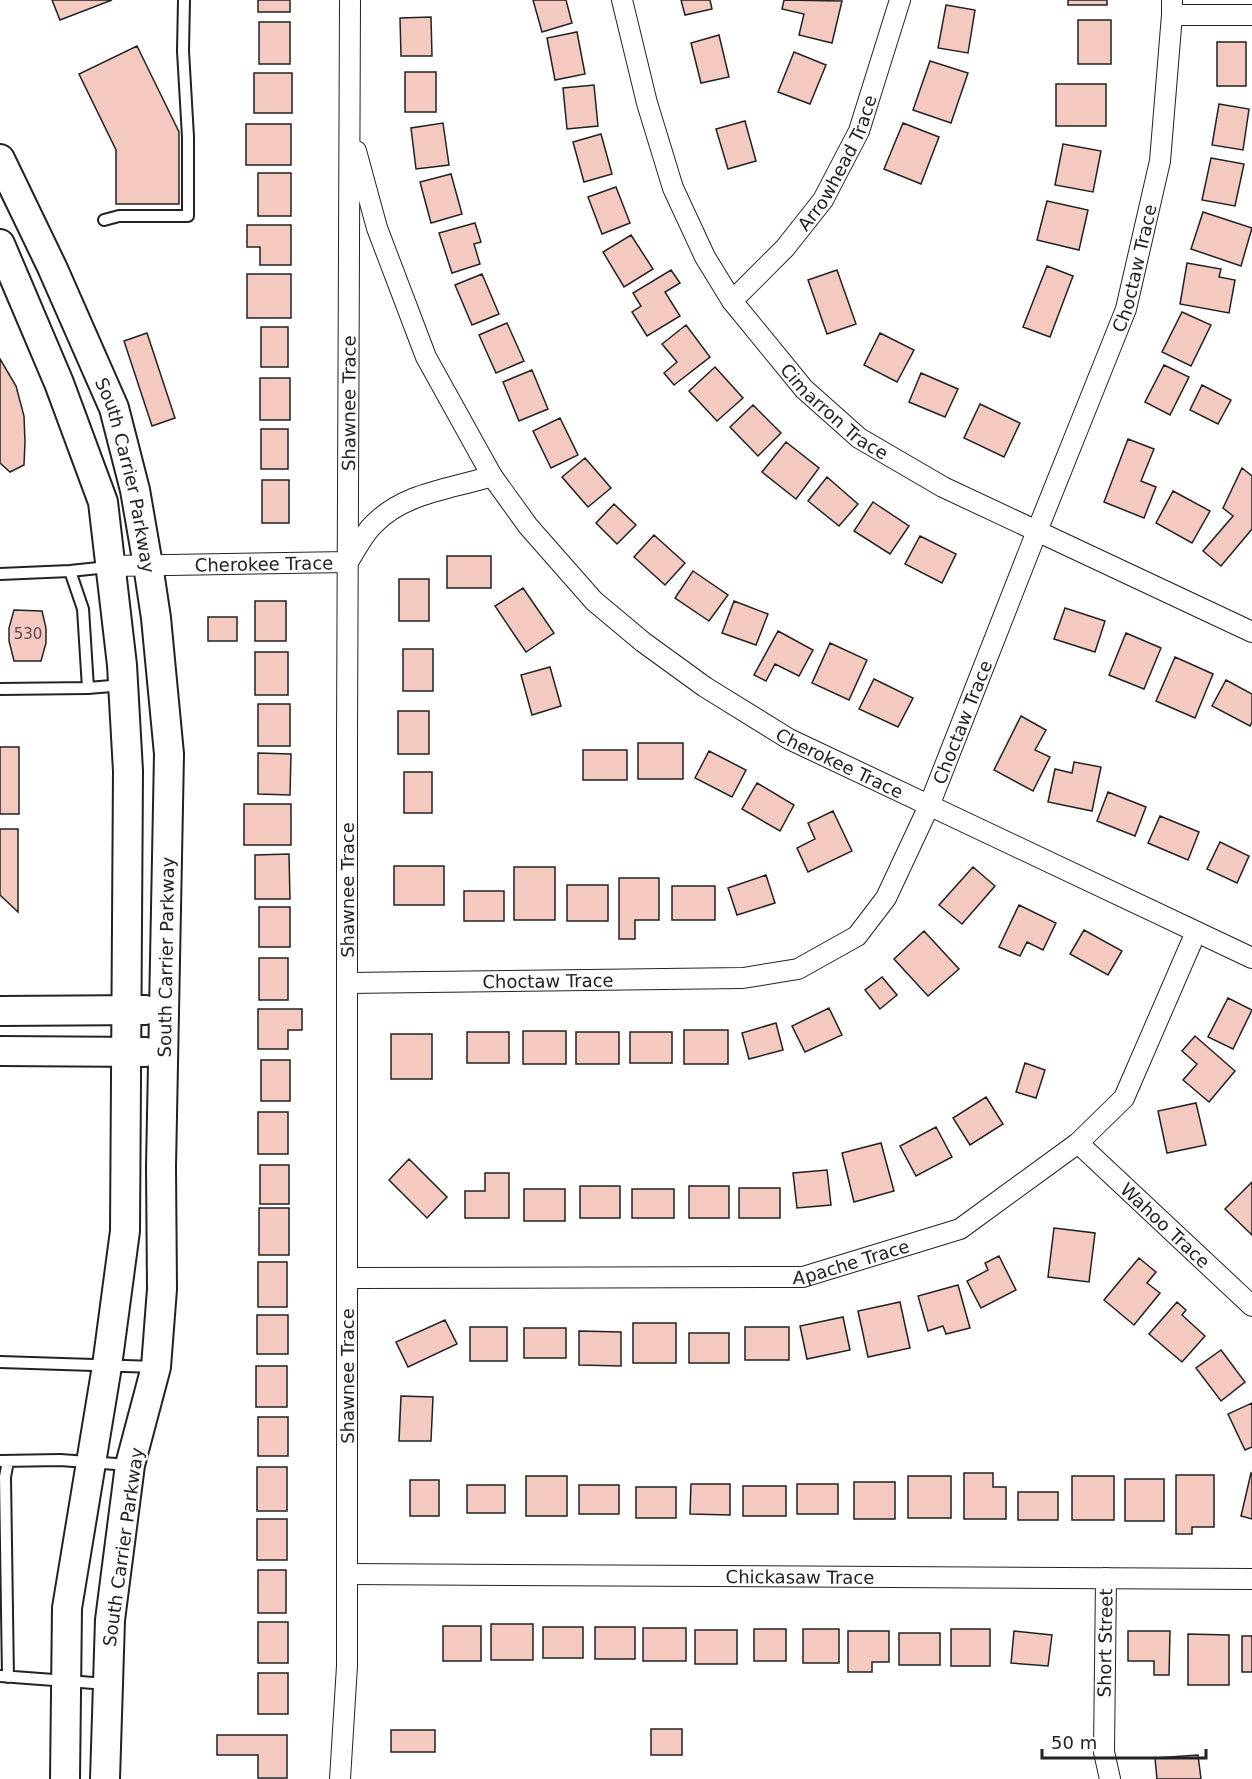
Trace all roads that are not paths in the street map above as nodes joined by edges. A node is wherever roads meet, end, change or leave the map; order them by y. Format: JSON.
{"nodes":[{"id":1,"x":184,"y":0,"type":"edge"},
{"id":2,"x":350,"y":0,"type":"edge"},
{"id":3,"x":622,"y":0,"type":"edge"},
{"id":4,"x":900,"y":0,"type":"edge"},
{"id":5,"x":1172,"y":8,"type":"edge"},
{"id":6,"x":1252,"y":15,"type":"edge"},
{"id":7,"x":350,"y":126,"type":"junction"},
{"id":8,"x":0,"y":159,"type":"edge"},
{"id":9,"x":105,"y":220,"type":"dead end"},
{"id":10,"x":0,"y":244,"type":"edge"},
{"id":11,"x":732,"y":301,"type":"junction"},
{"id":12,"x":492,"y":476,"type":"junction"},
{"id":13,"x":1037,"y":531,"type":"junction"},
{"id":14,"x":348,"y":562,"type":"junction"},
{"id":15,"x":148,"y":565,"type":"junction"},
{"id":16,"x":112,"y":566,"type":"junction"},
{"id":17,"x":70,"y":571,"type":"junction"},
{"id":18,"x":0,"y":574,"type":"edge"},
{"id":19,"x":1252,"y":632,"type":"edge"},
{"id":20,"x":123,"y":685,"type":"junction"},
{"id":21,"x":88,"y":688,"type":"junction"},
{"id":22,"x":0,"y":689,"type":"edge"},
{"id":23,"x":929,"y":806,"type":"junction"},
{"id":24,"x":1197,"y":932,"type":"junction"},
{"id":25,"x":1252,"y":958,"type":"edge"},
{"id":26,"x":347,"y":983,"type":"junction"},
{"id":27,"x":165,"y":1009,"type":"junction"},
{"id":28,"x":0,"y":1011,"type":"edge"},
{"id":29,"x":127,"y":1011,"type":"junction"},
{"id":30,"x":0,"y":1051,"type":"edge"},
{"id":31,"x":126,"y":1052,"type":"junction"},
{"id":32,"x":164,"y":1052,"type":"junction"},
{"id":33,"x":1078,"y":1143,"type":"junction"},
{"id":34,"x":347,"y":1278,"type":"junction"},
{"id":35,"x":1252,"y":1306,"type":"edge"},
{"id":36,"x":0,"y":1362,"type":"edge"},
{"id":37,"x":107,"y":1366,"type":"junction"},
{"id":38,"x":156,"y":1367,"type":"junction"},
{"id":39,"x":4,"y":1461,"type":"edge"},
{"id":40,"x":91,"y":1463,"type":"junction"},
{"id":41,"x":130,"y":1465,"type":"junction"},
{"id":42,"x":347,"y":1574,"type":"junction"},
{"id":43,"x":1106,"y":1578,"type":"junction"},
{"id":44,"x":1252,"y":1579,"type":"edge"},
{"id":45,"x":4,"y":1677,"type":"edge"},
{"id":46,"x":67,"y":1682,"type":"junction"},
{"id":47,"x":107,"y":1684,"type":"junction"},
{"id":48,"x":65,"y":1779,"type":"edge"},
{"id":49,"x":105,"y":1779,"type":"edge"},
{"id":50,"x":340,"y":1779,"type":"edge"},
{"id":51,"x":1110,"y":1779,"type":"edge"}],
"edges":[{"from":1,"to":9,"type":"lane"},
{"from":2,"to":7,"type":"street","name":"Shawnee Trace"},
{"from":3,"to":11,"type":"street","name":"Cimarron Trace"},
{"from":4,"to":11,"type":"street","name":"Arrowhead Trace"},
{"from":5,"to":6,"type":"street"},
{"from":5,"to":13,"type":"street","name":"Choctaw Trace"},
{"from":7,"to":12,"type":"street","name":"Cherokee Trace"},
{"from":7,"to":14,"type":"street","name":"Shawnee Trace"},
{"from":8,"to":15,"type":"main road","name":"South Carrier Parkway"},
{"from":10,"to":16,"type":"main road","name":"South Carrier Parkway"},
{"from":11,"to":13,"type":"street","name":"Cimarron Trace"},
{"from":12,"to":14,"type":"street","name":"Cherokee Trace"},
{"from":12,"to":23,"type":"street","name":"Cherokee Trace"},
{"from":13,"to":19,"type":"street","name":"Cimarron Trace"},
{"from":13,"to":23,"type":"street","name":"Choctaw Trace"},
{"from":14,"to":15,"type":"street","name":"Cherokee Trace"},
{"from":14,"to":26,"type":"street","name":"Shawnee Trace"},
{"from":15,"to":16,"type":"street","name":"Cherokee Trace"},
{"from":15,"to":27,"type":"main road","name":"South Carrier Parkway"},
{"from":16,"to":17,"type":"lane"},
{"from":16,"to":20,"type":"main road","name":"South Carrier Parkway"},
{"from":17,"to":18,"type":"lane"},
{"from":17,"to":21,"type":"lane"},
{"from":20,"to":21,"type":"lane"},
{"from":20,"to":29,"type":"main road","name":"South Carrier Parkway"},
{"from":21,"to":22,"type":"lane"},
{"from":23,"to":24,"type":"street","name":"Cherokee Trace"},
{"from":23,"to":26,"type":"street","name":"Choctaw Trace"},
{"from":24,"to":25,"type":"street","name":"Cherokee Trace"},
{"from":24,"to":33,"type":"street","name":"Apache Trace"},
{"from":26,"to":34,"type":"street","name":"Shawnee Trace"},
{"from":27,"to":29,"type":"main road"},
{"from":27,"to":32,"type":"main road","name":"South Carrier Parkway"},
{"from":28,"to":29,"type":"main road"},
{"from":29,"to":31,"type":"main road","name":"South Carrier Parkway"},
{"from":30,"to":31,"type":"main road"},
{"from":31,"to":32,"type":"main road"},
{"from":31,"to":37,"type":"main road","name":"South Carrier Parkway"},
{"from":32,"to":38,"type":"main road","name":"South Carrier Parkway"},
{"from":33,"to":34,"type":"street","name":"Apache Trace"},
{"from":33,"to":35,"type":"street","name":"Wahoo Trace"},
{"from":34,"to":42,"type":"street","name":"Shawnee Trace"},
{"from":36,"to":37,"type":"lane"},
{"from":37,"to":38,"type":"lane"},
{"from":37,"to":40,"type":"main road","name":"South Carrier Parkway"},
{"from":38,"to":41,"type":"main road","name":"South Carrier Parkway"},
{"from":39,"to":40,"type":"lane"},
{"from":39,"to":45,"type":"lane"},
{"from":40,"to":41,"type":"lane"},
{"from":40,"to":46,"type":"main road","name":"South Carrier Parkway"},
{"from":41,"to":47,"type":"main road","name":"South Carrier Parkway"},
{"from":42,"to":43,"type":"street","name":"Chickasaw Trace"},
{"from":42,"to":50,"type":"street","name":"Shawnee Trace"},
{"from":43,"to":44,"type":"street","name":"Chickasaw Trace"},
{"from":43,"to":51,"type":"street","name":"Short Street"},
{"from":45,"to":46,"type":"lane"},
{"from":46,"to":47,"type":"lane"},
{"from":46,"to":48,"type":"main road","name":"South Carrier Parkway"},
{"from":47,"to":49,"type":"main road","name":"South Carrier Parkway"}]}
